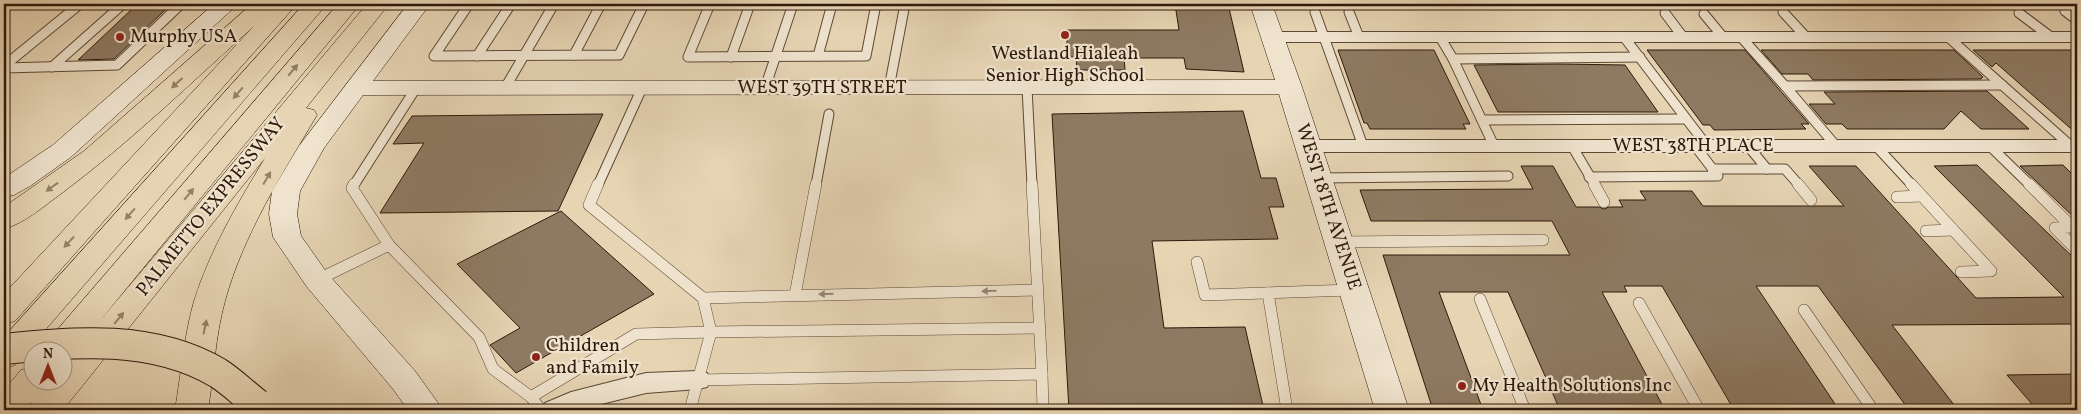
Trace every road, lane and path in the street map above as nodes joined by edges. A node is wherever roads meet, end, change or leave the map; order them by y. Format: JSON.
{"nodes":[{"id":1,"x":80,"y":4,"type":"edge"},
{"id":2,"x":123,"y":4,"type":"edge"},
{"id":3,"x":181,"y":4,"type":"edge"},
{"id":4,"x":227,"y":4,"type":"edge"},
{"id":5,"x":265,"y":4,"type":"edge"},
{"id":6,"x":286,"y":4,"type":"edge"},
{"id":7,"x":309,"y":4,"type":"edge"},
{"id":8,"x":316,"y":4,"type":"edge"},
{"id":9,"x":419,"y":4,"type":"edge"},
{"id":10,"x":470,"y":4,"type":"edge"},
{"id":11,"x":511,"y":4,"type":"edge"},
{"id":12,"x":554,"y":4,"type":"edge"},
{"id":13,"x":601,"y":4,"type":"edge"},
{"id":14,"x":644,"y":4,"type":"edge"},
{"id":15,"x":710,"y":4,"type":"edge"},
{"id":16,"x":750,"y":4,"type":"edge"},
{"id":17,"x":793,"y":4,"type":"edge"},
{"id":18,"x":832,"y":4,"type":"edge"},
{"id":19,"x":876,"y":4,"type":"edge"},
{"id":20,"x":905,"y":4,"type":"edge"},
{"id":21,"x":1261,"y":4,"type":"edge"},
{"id":22,"x":364,"y":8,"type":"edge"},
{"id":23,"x":2065,"y":11,"type":"dead end"},
{"id":24,"x":1316,"y":12,"type":"dead end"},
{"id":25,"x":1349,"y":12,"type":"dead end"},
{"id":26,"x":1783,"y":12,"type":"dead end"},
{"id":27,"x":1665,"y":13,"type":"dead end"},
{"id":28,"x":2019,"y":13,"type":"dead end"},
{"id":29,"x":1704,"y":14,"type":"dead end"},
{"id":30,"x":2076,"y":34,"type":"edge"},
{"id":31,"x":1272,"y":37,"type":"junction"},
{"id":32,"x":1324,"y":37,"type":"junction"},
{"id":33,"x":1359,"y":37,"type":"junction"},
{"id":34,"x":1440,"y":37,"type":"junction"},
{"id":35,"x":1624,"y":37,"type":"junction"},
{"id":36,"x":1683,"y":37,"type":"junction"},
{"id":37,"x":1723,"y":37,"type":"junction"},
{"id":38,"x":1741,"y":37,"type":"junction"},
{"id":39,"x":1806,"y":37,"type":"junction"},
{"id":40,"x":1948,"y":37,"type":"junction"},
{"id":41,"x":2051,"y":37,"type":"junction"},
{"id":42,"x":524,"y":55,"type":"junction"},
{"id":43,"x":574,"y":55,"type":"junction"},
{"id":44,"x":477,"y":56,"type":"junction"},
{"id":45,"x":774,"y":56,"type":"junction"},
{"id":46,"x":818,"y":56,"type":"junction"},
{"id":47,"x":730,"y":57,"type":"junction"},
{"id":48,"x":1640,"y":57,"type":"junction"},
{"id":49,"x":1453,"y":58,"type":"junction"},
{"id":50,"x":4,"y":67,"type":"edge"},
{"id":51,"x":52,"y":67,"type":"junction"},
{"id":52,"x":2002,"y":85,"type":"junction"},
{"id":53,"x":1785,"y":86,"type":"junction"},
{"id":54,"x":1290,"y":87,"type":"junction"},
{"id":55,"x":355,"y":88,"type":"junction"},
{"id":56,"x":416,"y":88,"type":"junction"},
{"id":57,"x":505,"y":88,"type":"junction"},
{"id":58,"x":642,"y":88,"type":"junction"},
{"id":59,"x":765,"y":88,"type":"junction"},
{"id":60,"x":889,"y":88,"type":"junction"},
{"id":61,"x":1028,"y":88,"type":"junction"},
{"id":62,"x":830,"y":114,"type":"dead end"},
{"id":63,"x":1686,"y":119,"type":"junction"},
{"id":64,"x":1482,"y":120,"type":"junction"},
{"id":65,"x":174,"y":128,"type":"junction"},
{"id":66,"x":1309,"y":146,"type":"junction"},
{"id":67,"x":1363,"y":146,"type":"junction"},
{"id":68,"x":1494,"y":146,"type":"junction"},
{"id":69,"x":1572,"y":146,"type":"junction"},
{"id":70,"x":1701,"y":146,"type":"junction"},
{"id":71,"x":1748,"y":146,"type":"junction"},
{"id":72,"x":1836,"y":146,"type":"junction"},
{"id":73,"x":1876,"y":146,"type":"junction"},
{"id":74,"x":1990,"y":146,"type":"junction"},
{"id":75,"x":2074,"y":146,"type":"edge"},
{"id":76,"x":1712,"y":169,"type":"junction"},
{"id":77,"x":1767,"y":169,"type":"junction"},
{"id":78,"x":1508,"y":176,"type":"dead end"},
{"id":79,"x":1589,"y":177,"type":"junction"},
{"id":80,"x":1319,"y":178,"type":"junction"},
{"id":81,"x":4,"y":189,"type":"edge"},
{"id":82,"x":1922,"y":196,"type":"junction"},
{"id":83,"x":1897,"y":197,"type":"dead end"},
{"id":84,"x":1811,"y":200,"type":"dead end"},
{"id":85,"x":1604,"y":202,"type":"dead end"},
{"id":86,"x":4,"y":220,"type":"edge"},
{"id":87,"x":1953,"y":230,"type":"junction"},
{"id":88,"x":1926,"y":231,"type":"dead end"},
{"id":89,"x":1543,"y":240,"type":"dead end"},
{"id":90,"x":1339,"y":242,"type":"junction"},
{"id":91,"x":389,"y":245,"type":"junction"},
{"id":92,"x":2077,"y":250,"type":"edge"},
{"id":93,"x":1197,"y":262,"type":"dead end"},
{"id":94,"x":1961,"y":272,"type":"dead end"},
{"id":95,"x":317,"y":280,"type":"junction"},
{"id":96,"x":1038,"y":290,"type":"junction"},
{"id":97,"x":1354,"y":290,"type":"junction"},
{"id":98,"x":1268,"y":293,"type":"junction"},
{"id":99,"x":795,"y":295,"type":"junction"},
{"id":100,"x":703,"y":298,"type":"junction"},
{"id":101,"x":1480,"y":299,"type":"dead end"},
{"id":102,"x":1639,"y":303,"type":"dead end"},
{"id":103,"x":1804,"y":310,"type":"dead end"},
{"id":104,"x":4,"y":313,"type":"edge"},
{"id":105,"x":1040,"y":328,"type":"junction"},
{"id":106,"x":711,"y":332,"type":"junction"},
{"id":107,"x":65,"y":342,"type":"edge"},
{"id":108,"x":4,"y":348,"type":"edge"},
{"id":109,"x":4,"y":357,"type":"edge"},
{"id":110,"x":1042,"y":374,"type":"junction"},
{"id":111,"x":698,"y":380,"type":"junction"},
{"id":112,"x":22,"y":391,"type":"edge"},
{"id":113,"x":531,"y":397,"type":"junction"},
{"id":114,"x":259,"y":407,"type":"edge"},
{"id":115,"x":6,"y":410,"type":"edge"},
{"id":116,"x":44,"y":410,"type":"edge"},
{"id":117,"x":192,"y":410,"type":"edge"},
{"id":118,"x":426,"y":410,"type":"edge"},
{"id":119,"x":541,"y":410,"type":"edge"},
{"id":120,"x":554,"y":410,"type":"edge"},
{"id":121,"x":690,"y":410,"type":"edge"},
{"id":122,"x":1043,"y":410,"type":"edge"},
{"id":123,"x":1287,"y":410,"type":"edge"},
{"id":124,"x":1392,"y":410,"type":"edge"},
{"id":125,"x":1526,"y":410,"type":"edge"},
{"id":126,"x":1699,"y":410,"type":"edge"},
{"id":127,"x":1873,"y":410,"type":"edge"}],
"edges":[{"from":1,"to":50,"type":"lane"},
{"from":2,"to":51,"type":"lane"},
{"from":3,"to":51,"type":"lane"},
{"from":4,"to":81,"type":"street"},
{"from":5,"to":86,"type":"highway","one_way":true},
{"from":6,"to":65,"type":"highway"},
{"from":7,"to":65,"type":"highway"},
{"from":8,"to":109,"type":"highway","one_way":true},
{"from":9,"to":55,"type":"street"},
{"from":10,"to":44,"type":"lane"},
{"from":11,"to":44,"type":"lane"},
{"from":12,"to":42,"type":"lane"},
{"from":13,"to":43,"type":"lane"},
{"from":14,"to":43,"type":"lane"},
{"from":15,"to":47,"type":"lane"},
{"from":16,"to":47,"type":"lane"},
{"from":17,"to":45,"type":"lane"},
{"from":18,"to":46,"type":"lane"},
{"from":19,"to":46,"type":"lane"},
{"from":20,"to":60,"type":"lane"},
{"from":21,"to":31,"type":"street","name":"WEST 18TH AVENUE"},
{"from":107,"to":22,"type":"highway","one_way":true},
{"from":116,"to":22,"type":"highway","name":"PALMETTO EXPRESSWAY","one_way":true},
{"from":117,"to":22,"type":"highway","one_way":true},
{"from":23,"to":30,"type":"lane"},
{"from":24,"to":32,"type":"lane"},
{"from":25,"to":33,"type":"lane"},
{"from":26,"to":39,"type":"lane"},
{"from":27,"to":36,"type":"lane"},
{"from":28,"to":41,"type":"lane"},
{"from":29,"to":37,"type":"lane"},
{"from":30,"to":41,"type":"street"},
{"from":31,"to":32,"type":"street"},
{"from":31,"to":54,"type":"street","name":"WEST 18TH AVENUE"},
{"from":32,"to":33,"type":"street"},
{"from":32,"to":67,"type":"lane"},
{"from":33,"to":34,"type":"street"},
{"from":34,"to":35,"type":"street"},
{"from":34,"to":49,"type":"lane"},
{"from":35,"to":36,"type":"street"},
{"from":35,"to":48,"type":"lane"},
{"from":36,"to":37,"type":"street"},
{"from":37,"to":38,"type":"street"},
{"from":38,"to":39,"type":"street"},
{"from":38,"to":53,"type":"lane"},
{"from":39,"to":40,"type":"street"},
{"from":40,"to":41,"type":"street"},
{"from":40,"to":52,"type":"lane"},
{"from":42,"to":43,"type":"lane"},
{"from":42,"to":44,"type":"lane"},
{"from":42,"to":57,"type":"lane"},
{"from":45,"to":46,"type":"lane"},
{"from":45,"to":47,"type":"lane"},
{"from":45,"to":59,"type":"lane"},
{"from":48,"to":49,"type":"lane"},
{"from":48,"to":63,"type":"lane"},
{"from":49,"to":64,"type":"lane"},
{"from":50,"to":51,"type":"lane"},
{"from":52,"to":53,"type":"lane"},
{"from":52,"to":75,"type":"lane"},
{"from":53,"to":72,"type":"lane"},
{"from":54,"to":61,"type":"street","name":"WEST 39TH STREET"},
{"from":54,"to":66,"type":"street","name":"WEST 18TH AVENUE"},
{"from":55,"to":56,"type":"street","name":"WEST 39TH STREET"},
{"from":55,"to":95,"type":"street"},
{"from":56,"to":57,"type":"street","name":"WEST 39TH STREET"},
{"from":56,"to":91,"type":"lane"},
{"from":57,"to":58,"type":"street","name":"WEST 39TH STREET"},
{"from":58,"to":59,"type":"street","name":"WEST 39TH STREET"},
{"from":58,"to":100,"type":"lane"},
{"from":59,"to":60,"type":"street","name":"WEST 39TH STREET"},
{"from":60,"to":61,"type":"street","name":"WEST 39TH STREET"},
{"from":61,"to":96,"type":"lane"},
{"from":62,"to":99,"type":"lane"},
{"from":63,"to":64,"type":"lane"},
{"from":63,"to":70,"type":"lane"},
{"from":64,"to":68,"type":"lane"},
{"from":65,"to":104,"type":"highway","one_way":true},
{"from":66,"to":67,"type":"street","name":"WEST 38TH PLACE"},
{"from":66,"to":80,"type":"street","name":"WEST 18TH AVENUE"},
{"from":67,"to":68,"type":"street","name":"WEST 38TH PLACE"},
{"from":68,"to":69,"type":"street","name":"WEST 38TH PLACE"},
{"from":69,"to":70,"type":"street","name":"WEST 38TH PLACE"},
{"from":69,"to":79,"type":"lane"},
{"from":70,"to":71,"type":"street","name":"WEST 38TH PLACE"},
{"from":70,"to":76,"type":"lane"},
{"from":71,"to":72,"type":"street","name":"WEST 38TH PLACE"},
{"from":71,"to":77,"type":"lane"},
{"from":72,"to":73,"type":"street","name":"WEST 38TH PLACE"},
{"from":73,"to":74,"type":"street","name":"WEST 38TH PLACE"},
{"from":73,"to":82,"type":"lane"},
{"from":74,"to":75,"type":"street","name":"WEST 38TH PLACE"},
{"from":74,"to":92,"type":"lane"},
{"from":76,"to":77,"type":"lane"},
{"from":76,"to":79,"type":"lane"},
{"from":77,"to":84,"type":"lane"},
{"from":78,"to":80,"type":"lane"},
{"from":79,"to":85,"type":"lane"},
{"from":80,"to":90,"type":"street","name":"WEST 18TH AVENUE"},
{"from":82,"to":83,"type":"lane"},
{"from":82,"to":87,"type":"lane"},
{"from":87,"to":88,"type":"lane"},
{"from":87,"to":94,"type":"lane"},
{"from":89,"to":90,"type":"lane"},
{"from":90,"to":97,"type":"street","name":"WEST 18TH AVENUE"},
{"from":91,"to":95,"type":"lane"},
{"from":91,"to":113,"type":"lane"},
{"from":93,"to":98,"type":"lane"},
{"from":95,"to":118,"type":"street"},
{"from":96,"to":99,"type":"lane","one_way":true},
{"from":96,"to":105,"type":"lane"},
{"from":97,"to":98,"type":"lane"},
{"from":97,"to":124,"type":"street","name":"WEST 18TH AVENUE"},
{"from":98,"to":123,"type":"lane"},
{"from":99,"to":100,"type":"lane"},
{"from":100,"to":106,"type":"lane"},
{"from":101,"to":125,"type":"lane"},
{"from":102,"to":126,"type":"lane"},
{"from":103,"to":127,"type":"lane"},
{"from":105,"to":106,"type":"lane"},
{"from":105,"to":110,"type":"lane"},
{"from":106,"to":111,"type":"lane"},
{"from":106,"to":113,"type":"lane"},
{"from":108,"to":114,"type":"highway","bridge":true},
{"from":110,"to":111,"type":"lane"},
{"from":110,"to":122,"type":"lane"},
{"from":111,"to":120,"type":"street"},
{"from":111,"to":121,"type":"lane"},
{"from":112,"to":115,"type":"highway"},
{"from":113,"to":119,"type":"lane"}]}
